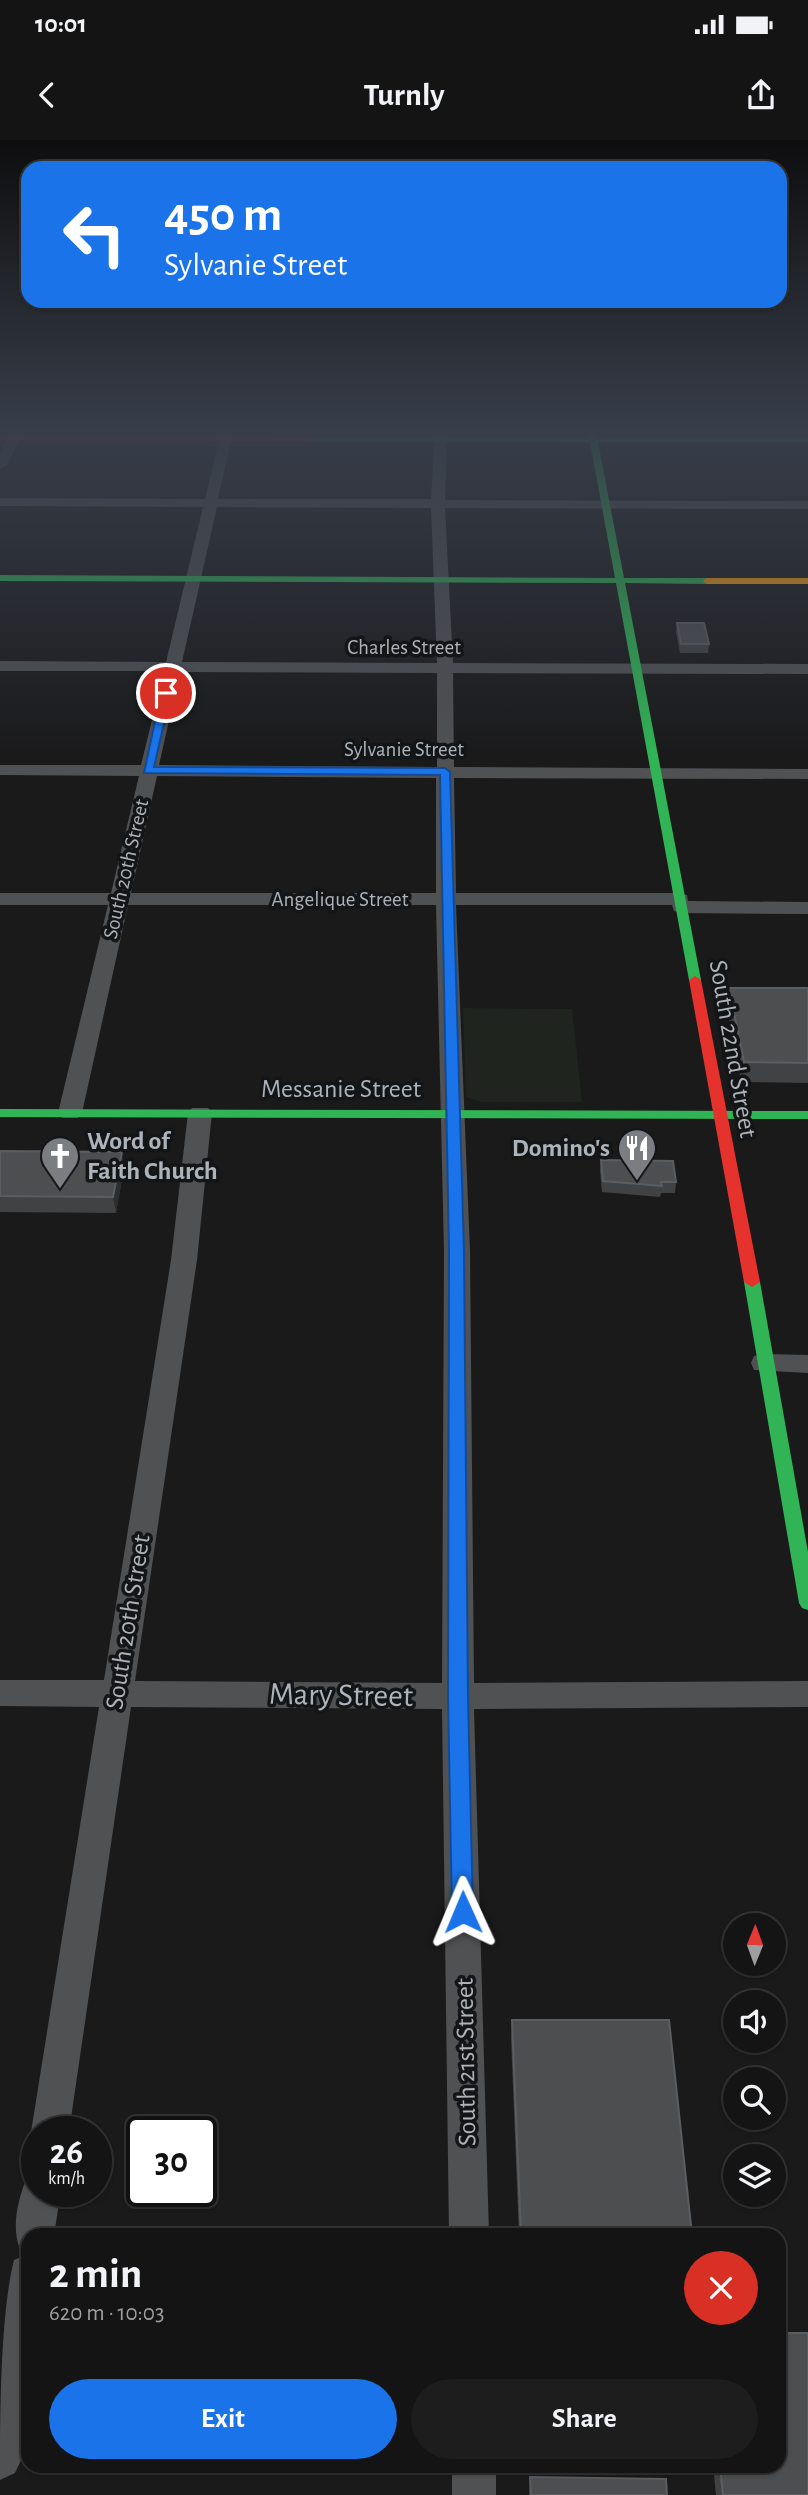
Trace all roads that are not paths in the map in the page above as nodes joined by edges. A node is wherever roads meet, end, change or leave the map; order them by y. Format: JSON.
{"nodes":[{"id":1,"x":202,"y":537,"type":"edge"},
{"id":2,"x":439,"y":537,"type":"edge"},
{"id":3,"x":611,"y":537,"type":"edge"},
{"id":4,"x":0,"y":578,"type":"edge"},
{"id":5,"x":193,"y":578,"type":"junction"},
{"id":6,"x":441,"y":579,"type":"junction"},
{"id":7,"x":620,"y":580,"type":"junction"},
{"id":8,"x":808,"y":581,"type":"edge"},
{"id":9,"x":0,"y":666,"type":"edge"},
{"id":10,"x":172,"y":667,"type":"junction"},
{"id":11,"x":445,"y":668,"type":"junction"},
{"id":12,"x":638,"y":669,"type":"junction"},
{"id":13,"x":808,"y":669,"type":"edge"},
{"id":14,"x":0,"y":770,"type":"edge"},
{"id":15,"x":148,"y":770,"type":"junction"},
{"id":16,"x":445,"y":772,"type":"junction"},
{"id":17,"x":656,"y":773,"type":"junction"},
{"id":18,"x":808,"y":774,"type":"edge"},
{"id":19,"x":0,"y":899,"type":"edge"},
{"id":20,"x":446,"y":899,"type":"junction"},
{"id":21,"x":119,"y":900,"type":"junction"},
{"id":22,"x":681,"y":903,"type":"junction"},
{"id":23,"x":808,"y":908,"type":"edge"},
{"id":24,"x":0,"y":1113,"type":"edge"},
{"id":25,"x":71,"y":1113,"type":"junction"},
{"id":26,"x":200,"y":1113,"type":"junction"},
{"id":27,"x":453,"y":1113,"type":"junction"},
{"id":28,"x":720,"y":1114,"type":"junction"},
{"id":29,"x":808,"y":1115,"type":"edge"},
{"id":30,"x":764,"y":1363,"type":"junction"},
{"id":31,"x":808,"y":1364,"type":"edge"},
{"id":32,"x":808,"y":1603,"type":"edge"},
{"id":33,"x":0,"y":1693,"type":"edge"},
{"id":34,"x":117,"y":1693,"type":"junction"},
{"id":35,"x":808,"y":1694,"type":"edge"},
{"id":36,"x":458,"y":1696,"type":"junction"},
{"id":37,"x":52,"y":2116,"type":"edge"},
{"id":38,"x":38,"y":2207,"type":"edge"},
{"id":39,"x":35,"y":2228,"type":"edge"},
{"id":40,"x":469,"y":2228,"type":"edge"},
{"id":41,"x":21,"y":2320,"type":"edge"},
{"id":42,"x":0,"y":2458,"type":"edge"},
{"id":43,"x":474,"y":2473,"type":"edge"},
{"id":44,"x":474,"y":2495,"type":"edge"}],
"edges":[{"from":1,"to":5,"type":"street","name":"South 20th Street"},
{"from":2,"to":6,"type":"street","name":"South 21st Street"},
{"from":3,"to":7,"type":"street","name":"South 22nd Street"},
{"from":4,"to":5,"type":"street"},
{"from":5,"to":6,"type":"street"},
{"from":5,"to":10,"type":"street","name":"South 20th Street"},
{"from":6,"to":7,"type":"street"},
{"from":6,"to":11,"type":"street","name":"South 21st Street"},
{"from":7,"to":8,"type":"street"},
{"from":7,"to":12,"type":"street","name":"South 22nd Street"},
{"from":9,"to":10,"type":"street","name":"Charles Street"},
{"from":10,"to":11,"type":"street","name":"Charles Street"},
{"from":10,"to":15,"type":"street","name":"South 20th Street"},
{"from":11,"to":12,"type":"street","name":"Charles Street"},
{"from":11,"to":16,"type":"street","name":"South 21st Street"},
{"from":12,"to":13,"type":"street","name":"Charles Street"},
{"from":12,"to":17,"type":"street","name":"South 22nd Street"},
{"from":14,"to":15,"type":"street","name":"Sylvanie Street"},
{"from":15,"to":16,"type":"street","name":"Sylvanie Street"},
{"from":15,"to":21,"type":"street","name":"South 20th Street"},
{"from":16,"to":17,"type":"street","name":"Sylvanie Street"},
{"from":16,"to":20,"type":"street","name":"South 21st Street"},
{"from":17,"to":18,"type":"street","name":"Sylvanie Street"},
{"from":17,"to":22,"type":"street","name":"South 22nd Street"},
{"from":19,"to":21,"type":"street","name":"Angelique Street"},
{"from":20,"to":21,"type":"street","name":"Angelique Street"},
{"from":20,"to":22,"type":"street","name":"Angelique Street"},
{"from":20,"to":27,"type":"street","name":"South 21st Street"},
{"from":21,"to":25,"type":"street","name":"South 20th Street"},
{"from":22,"to":23,"type":"street","name":"Angelique Street"},
{"from":22,"to":28,"type":"street","name":"South 22nd Street"},
{"from":24,"to":25,"type":"street","name":"Messanie Street"},
{"from":25,"to":26,"type":"street","name":"Messanie Street"},
{"from":26,"to":27,"type":"street","name":"Messanie Street"},
{"from":26,"to":34,"type":"street","name":"South 20th Street"},
{"from":27,"to":28,"type":"street","name":"Messanie Street"},
{"from":27,"to":36,"type":"street","name":"South 21st Street"},
{"from":28,"to":29,"type":"street","name":"Messanie Street"},
{"from":28,"to":30,"type":"street","name":"South 22nd Street"},
{"from":30,"to":31,"type":"street"},
{"from":30,"to":32,"type":"street","name":"South 22nd Street"},
{"from":33,"to":34,"type":"street","name":"Mary Street"},
{"from":34,"to":36,"type":"street","name":"Mary Street"},
{"from":34,"to":37,"type":"street","name":"South 20th Street"},
{"from":35,"to":36,"type":"street","name":"Mary Street"},
{"from":36,"to":40,"type":"street","name":"South 21st Street"},
{"from":38,"to":39,"type":"street"},
{"from":41,"to":42,"type":"street"},
{"from":43,"to":44,"type":"street"}]}
